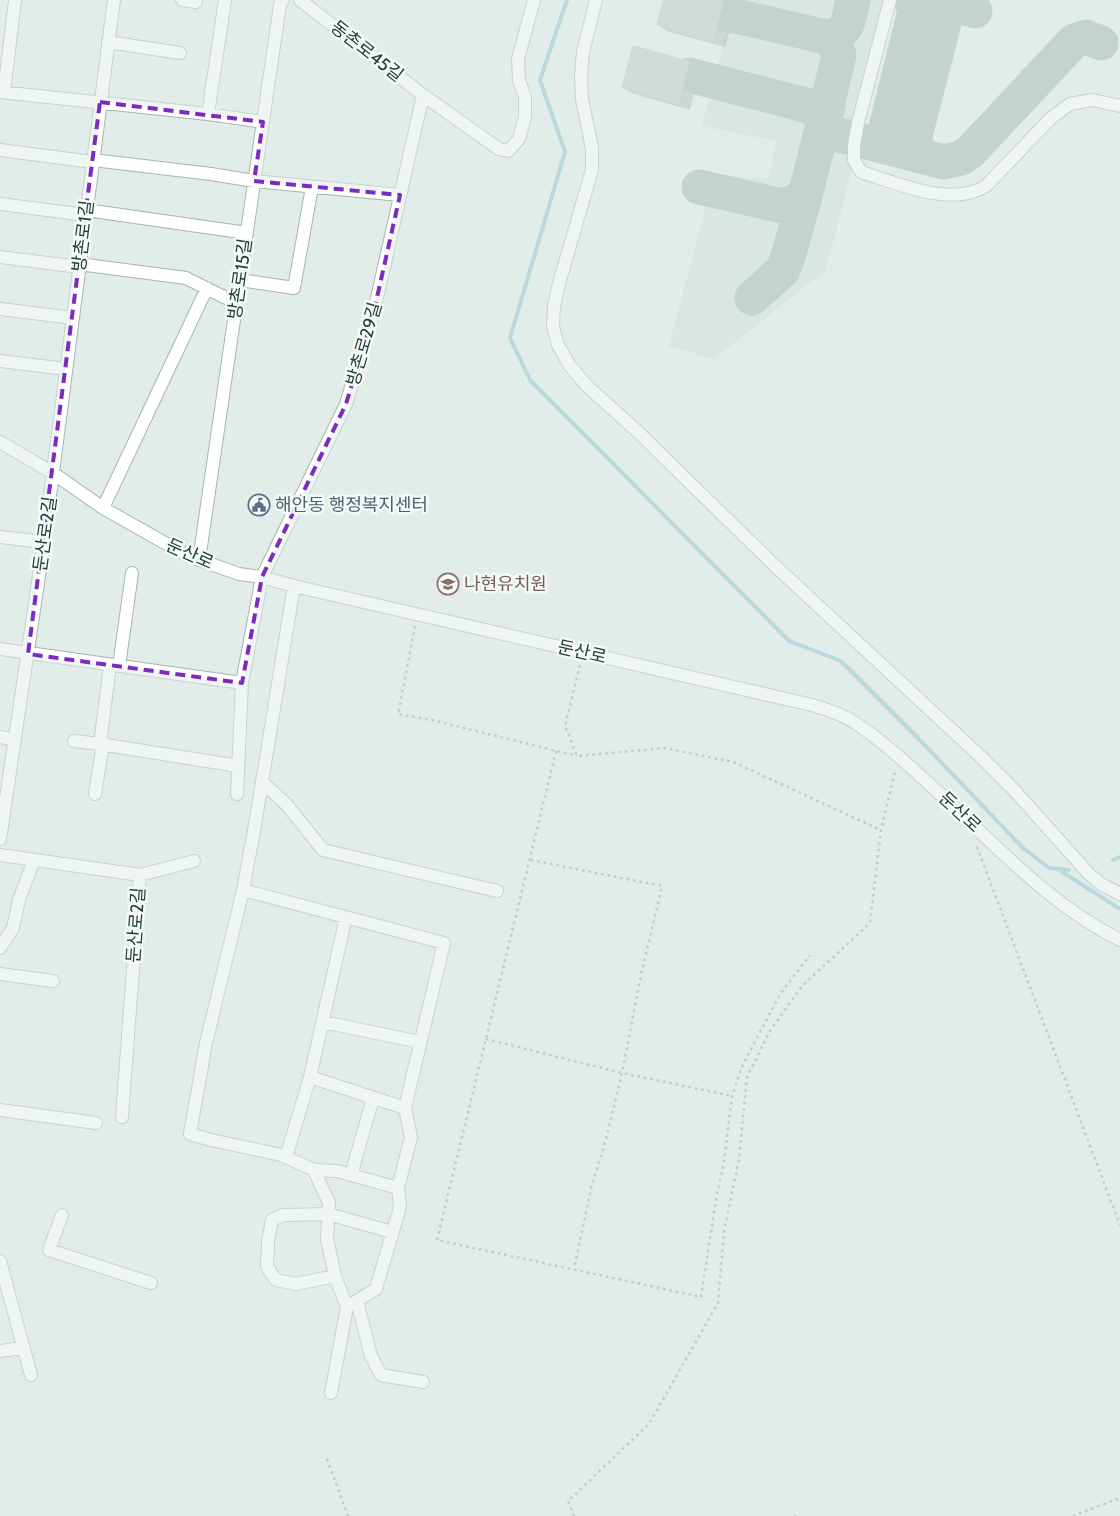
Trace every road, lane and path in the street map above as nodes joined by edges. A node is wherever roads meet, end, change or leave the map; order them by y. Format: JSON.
{"nodes":[{"id":1,"x":15,"y":0,"type":"edge"},
{"id":2,"x":112,"y":0,"type":"edge"},
{"id":3,"x":182,"y":0,"type":"edge"},
{"id":4,"x":225,"y":0,"type":"edge"},
{"id":5,"x":283,"y":0,"type":"edge"},
{"id":6,"x":534,"y":0,"type":"edge"},
{"id":7,"x":596,"y":0,"type":"edge"},
{"id":8,"x":890,"y":0,"type":"edge"},
{"id":9,"x":196,"y":2,"type":"dead end"},
{"id":10,"x":308,"y":2,"type":"edge"},
{"id":11,"x":5,"y":36,"type":"edge"},
{"id":12,"x":108,"y":42,"type":"junction"},
{"id":13,"x":180,"y":53,"type":"dead end"},
{"id":14,"x":2,"y":92,"type":"edge"},
{"id":15,"x":423,"y":95,"type":"junction"},
{"id":16,"x":100,"y":102,"type":"junction"},
{"id":17,"x":1120,"y":106,"type":"edge"},
{"id":18,"x":208,"y":114,"type":"junction"},
{"id":19,"x":263,"y":122,"type":"junction"},
{"id":20,"x":0,"y":150,"type":"edge"},
{"id":21,"x":93,"y":161,"type":"junction"},
{"id":22,"x":254,"y":181,"type":"junction"},
{"id":23,"x":312,"y":187,"type":"junction"},
{"id":24,"x":400,"y":195,"type":"junction"},
{"id":25,"x":0,"y":204,"type":"edge"},
{"id":26,"x":86,"y":212,"type":"junction"},
{"id":27,"x":247,"y":234,"type":"junction"},
{"id":28,"x":0,"y":257,"type":"edge"},
{"id":29,"x":79,"y":265,"type":"junction"},
{"id":30,"x":240,"y":280,"type":"junction"},
{"id":31,"x":207,"y":288,"type":"junction"},
{"id":32,"x":236,"y":303,"type":"junction"},
{"id":33,"x":0,"y":309,"type":"edge"},
{"id":34,"x":72,"y":318,"type":"junction"},
{"id":35,"x":0,"y":361,"type":"edge"},
{"id":36,"x":66,"y":370,"type":"junction"},
{"id":37,"x":0,"y":442,"type":"edge"},
{"id":38,"x":53,"y":473,"type":"junction"},
{"id":39,"x":103,"y":508,"type":"junction"},
{"id":40,"x":0,"y":537,"type":"edge"},
{"id":41,"x":44,"y":542,"type":"junction"},
{"id":42,"x":199,"y":560,"type":"junction"},
{"id":43,"x":132,"y":573,"type":"dead end"},
{"id":44,"x":262,"y":577,"type":"junction"},
{"id":45,"x":294,"y":586,"type":"junction"},
{"id":46,"x":418,"y":614,"type":"junction"},
{"id":47,"x":0,"y":649,"type":"edge"},
{"id":48,"x":583,"y":652,"type":"junction"},
{"id":49,"x":28,"y":654,"type":"junction"},
{"id":50,"x":114,"y":666,"type":"junction"},
{"id":51,"x":242,"y":683,"type":"junction"},
{"id":52,"x":0,"y":737,"type":"edge"},
{"id":53,"x":15,"y":740,"type":"junction"},
{"id":54,"x":74,"y":741,"type":"dead end"},
{"id":55,"x":101,"y":744,"type":"junction"},
{"id":56,"x":556,"y":751,"type":"junction"},
{"id":57,"x":577,"y":756,"type":"junction"},
{"id":58,"x":899,"y":757,"type":"junction"},
{"id":59,"x":238,"y":766,"type":"junction"},
{"id":60,"x":262,"y":782,"type":"junction"},
{"id":61,"x":95,"y":794,"type":"dead end"},
{"id":62,"x":237,"y":794,"type":"dead end"},
{"id":63,"x":881,"y":830,"type":"junction"},
{"id":64,"x":0,"y":839,"type":"edge"},
{"id":65,"x":976,"y":845,"type":"dead end"},
{"id":66,"x":0,"y":855,"type":"edge"},
{"id":67,"x":34,"y":860,"type":"junction"},
{"id":68,"x":530,"y":860,"type":"junction"},
{"id":69,"x":194,"y":861,"type":"dead end"},
{"id":70,"x":140,"y":875,"type":"junction"},
{"id":71,"x":243,"y":890,"type":"junction"},
{"id":72,"x":497,"y":890,"type":"dead end"},
{"id":73,"x":1120,"y":894,"type":"edge"},
{"id":74,"x":346,"y":917,"type":"junction"},
{"id":75,"x":1120,"y":940,"type":"edge"},
{"id":76,"x":0,"y":948,"type":"edge"},
{"id":77,"x":810,"y":955,"type":"dead end"},
{"id":78,"x":0,"y":974,"type":"edge"},
{"id":79,"x":53,"y":981,"type":"dead end"},
{"id":80,"x":322,"y":1022,"type":"junction"},
{"id":81,"x":486,"y":1039,"type":"junction"},
{"id":82,"x":420,"y":1042,"type":"junction"},
{"id":83,"x":622,"y":1073,"type":"junction"},
{"id":84,"x":310,"y":1078,"type":"junction"},
{"id":85,"x":732,"y":1096,"type":"junction"},
{"id":86,"x":373,"y":1098,"type":"junction"},
{"id":87,"x":405,"y":1108,"type":"junction"},
{"id":88,"x":0,"y":1110,"type":"edge"},
{"id":89,"x":122,"y":1117,"type":"dead end"},
{"id":90,"x":96,"y":1124,"type":"dead end"},
{"id":91,"x":286,"y":1157,"type":"junction"},
{"id":92,"x":314,"y":1170,"type":"junction"},
{"id":93,"x":351,"y":1175,"type":"junction"},
{"id":94,"x":398,"y":1188,"type":"junction"},
{"id":95,"x":328,"y":1214,"type":"junction"},
{"id":96,"x":62,"y":1215,"type":"dead end"},
{"id":97,"x":1120,"y":1225,"type":"edge"},
{"id":98,"x":392,"y":1232,"type":"junction"},
{"id":99,"x":0,"y":1261,"type":"edge"},
{"id":100,"x":574,"y":1269,"type":"junction"},
{"id":101,"x":335,"y":1276,"type":"junction"},
{"id":102,"x":151,"y":1283,"type":"dead end"},
{"id":103,"x":352,"y":1304,"type":"junction"},
{"id":104,"x":23,"y":1348,"type":"junction"},
{"id":105,"x":0,"y":1351,"type":"edge"},
{"id":106,"x":31,"y":1375,"type":"dead end"},
{"id":107,"x":423,"y":1382,"type":"dead end"},
{"id":108,"x":331,"y":1393,"type":"dead end"},
{"id":109,"x":327,"y":1459,"type":"dead end"},
{"id":110,"x":1120,"y":1498,"type":"edge"},
{"id":111,"x":348,"y":1516,"type":"edge"},
{"id":112,"x":574,"y":1516,"type":"edge"},
{"id":113,"x":1073,"y":1516,"type":"edge"}],
"edges":[{"from":1,"to":11,"type":"street"},
{"from":2,"to":12,"type":"street","name":"방촌로1길"},
{"from":3,"to":9,"type":"street"},
{"from":4,"to":18,"type":"street"},
{"from":5,"to":19,"type":"street","name":"방촌로15길"},
{"from":6,"to":15,"type":"street","name":"동촌로45길"},
{"from":7,"to":73,"type":"street"},
{"from":8,"to":17,"type":"street"},
{"from":10,"to":15,"type":"street","name":"동촌로45길"},
{"from":11,"to":14,"type":"street"},
{"from":12,"to":13,"type":"street"},
{"from":12,"to":16,"type":"street","name":"방촌로1길"},
{"from":14,"to":16,"type":"street"},
{"from":15,"to":24,"type":"street","name":"방촌로29길"},
{"from":16,"to":18,"type":"street"},
{"from":16,"to":21,"type":"street","name":"방촌로1길"},
{"from":18,"to":19,"type":"street"},
{"from":19,"to":22,"type":"street","name":"방촌로15길"},
{"from":20,"to":21,"type":"street"},
{"from":21,"to":22,"type":"street"},
{"from":21,"to":26,"type":"street","name":"방촌로1길"},
{"from":22,"to":23,"type":"street"},
{"from":22,"to":27,"type":"street","name":"방촌로15길"},
{"from":23,"to":24,"type":"street"},
{"from":23,"to":30,"type":"street"},
{"from":24,"to":44,"type":"street","name":"방촌로29길"},
{"from":25,"to":26,"type":"street"},
{"from":26,"to":27,"type":"street"},
{"from":26,"to":29,"type":"street","name":"방촌로1길"},
{"from":27,"to":30,"type":"street","name":"방촌로15길"},
{"from":28,"to":29,"type":"street"},
{"from":29,"to":31,"type":"street"},
{"from":29,"to":34,"type":"street","name":"방촌로1길"},
{"from":30,"to":32,"type":"street","name":"방촌로15길"},
{"from":31,"to":32,"type":"street"},
{"from":31,"to":39,"type":"street"},
{"from":32,"to":42,"type":"street","name":"방촌로15길"},
{"from":33,"to":34,"type":"street"},
{"from":34,"to":36,"type":"street","name":"방촌로1길"},
{"from":35,"to":36,"type":"street"},
{"from":36,"to":38,"type":"street","name":"방촌로1길"},
{"from":37,"to":38,"type":"street","name":"둔산로"},
{"from":38,"to":39,"type":"street","name":"둔산로"},
{"from":38,"to":41,"type":"street","name":"둔산로2길"},
{"from":39,"to":42,"type":"street","name":"둔산로"},
{"from":40,"to":41,"type":"street"},
{"from":41,"to":49,"type":"street","name":"둔산로2길"},
{"from":42,"to":44,"type":"street","name":"둔산로"},
{"from":43,"to":50,"type":"street"},
{"from":44,"to":45,"type":"street","name":"둔산로"},
{"from":44,"to":51,"type":"street","name":"방촌로29길"},
{"from":45,"to":46,"type":"street","name":"둔산로"},
{"from":45,"to":60,"type":"street"},
{"from":46,"to":48,"type":"street","name":"둔산로"},
{"from":46,"to":56,"type":"path"},
{"from":47,"to":49,"type":"street"},
{"from":48,"to":57,"type":"path"},
{"from":48,"to":58,"type":"street","name":"둔산로"},
{"from":49,"to":50,"type":"street"},
{"from":49,"to":53,"type":"street","name":"둔산로2길"},
{"from":50,"to":51,"type":"street"},
{"from":50,"to":55,"type":"street"},
{"from":51,"to":59,"type":"street"},
{"from":52,"to":53,"type":"street"},
{"from":53,"to":64,"type":"street","name":"둔산로2길"},
{"from":54,"to":55,"type":"street"},
{"from":55,"to":59,"type":"street"},
{"from":55,"to":61,"type":"street"},
{"from":56,"to":57,"type":"path"},
{"from":56,"to":68,"type":"path"},
{"from":57,"to":63,"type":"path"},
{"from":58,"to":63,"type":"path"},
{"from":58,"to":75,"type":"street","name":"둔산로"},
{"from":59,"to":62,"type":"street"},
{"from":60,"to":71,"type":"street"},
{"from":60,"to":72,"type":"street"},
{"from":63,"to":112,"type":"path"},
{"from":65,"to":97,"type":"path"},
{"from":66,"to":67,"type":"street","name":"둔산로2길"},
{"from":67,"to":70,"type":"street","name":"둔산로2길"},
{"from":67,"to":76,"type":"street"},
{"from":68,"to":81,"type":"path"},
{"from":68,"to":83,"type":"path"},
{"from":69,"to":70,"type":"street"},
{"from":70,"to":89,"type":"street","name":"둔산로2길"},
{"from":71,"to":74,"type":"street"},
{"from":71,"to":91,"type":"street"},
{"from":74,"to":80,"type":"street"},
{"from":74,"to":82,"type":"street"},
{"from":77,"to":85,"type":"path"},
{"from":78,"to":79,"type":"street"},
{"from":80,"to":82,"type":"street"},
{"from":80,"to":84,"type":"street"},
{"from":81,"to":83,"type":"path"},
{"from":81,"to":100,"type":"path"},
{"from":82,"to":87,"type":"street"},
{"from":83,"to":85,"type":"path"},
{"from":83,"to":100,"type":"path"},
{"from":84,"to":86,"type":"street"},
{"from":84,"to":91,"type":"street"},
{"from":85,"to":100,"type":"path"},
{"from":86,"to":87,"type":"street"},
{"from":86,"to":93,"type":"street"},
{"from":87,"to":94,"type":"street"},
{"from":88,"to":90,"type":"street"},
{"from":91,"to":92,"type":"street"},
{"from":92,"to":93,"type":"street"},
{"from":92,"to":95,"type":"street"},
{"from":93,"to":94,"type":"street"},
{"from":94,"to":98,"type":"street"},
{"from":95,"to":98,"type":"street"},
{"from":95,"to":101,"type":"street"},
{"from":95,"to":101,"type":"street"},
{"from":96,"to":102,"type":"street"},
{"from":98,"to":103,"type":"street"},
{"from":99,"to":104,"type":"street"},
{"from":101,"to":103,"type":"street"},
{"from":103,"to":107,"type":"street"},
{"from":103,"to":108,"type":"street"},
{"from":104,"to":105,"type":"street"},
{"from":104,"to":106,"type":"street"},
{"from":109,"to":111,"type":"path"},
{"from":110,"to":113,"type":"path"}]}
